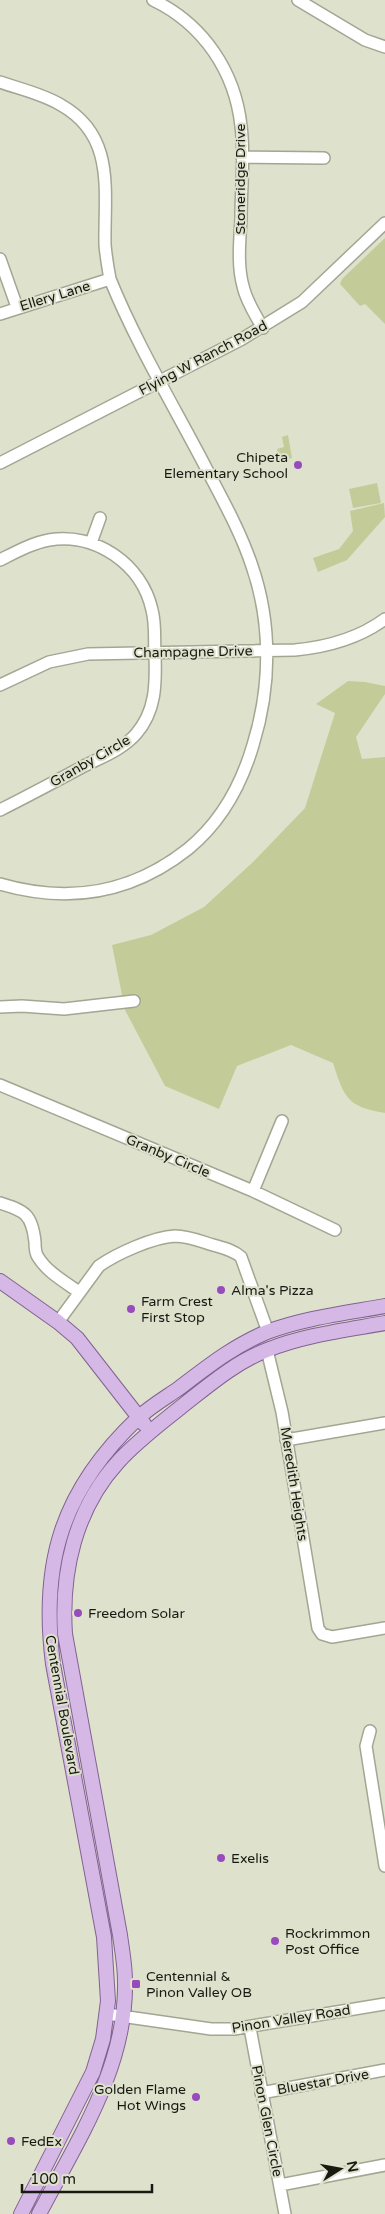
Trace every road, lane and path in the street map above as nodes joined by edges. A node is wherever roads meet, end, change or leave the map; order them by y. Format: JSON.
{"nodes":[{"id":1,"x":153,"y":0,"type":"edge"},
{"id":2,"x":180,"y":0,"type":"edge"},
{"id":3,"x":298,"y":0,"type":"edge"},
{"id":4,"x":173,"y":10,"type":"junction"},
{"id":5,"x":385,"y":47,"type":"edge"},
{"id":6,"x":0,"y":82,"type":"edge"},
{"id":7,"x":242,"y":157,"type":"junction"},
{"id":8,"x":324,"y":158,"type":"dead end"},
{"id":9,"x":385,"y":223,"type":"edge"},
{"id":10,"x":0,"y":259,"type":"edge"},
{"id":11,"x":110,"y":279,"type":"junction"},
{"id":12,"x":17,"y":307,"type":"junction"},
{"id":13,"x":0,"y":314,"type":"edge"},
{"id":14,"x":263,"y":328,"type":"junction"},
{"id":15,"x":160,"y":381,"type":"junction"},
{"id":16,"x":0,"y":463,"type":"edge"},
{"id":17,"x":100,"y":518,"type":"dead end"},
{"id":18,"x":91,"y":543,"type":"junction"},
{"id":19,"x":0,"y":560,"type":"edge"},
{"id":20,"x":385,"y":619,"type":"edge"},
{"id":21,"x":267,"y":650,"type":"junction"},
{"id":22,"x":155,"y":653,"type":"junction"},
{"id":23,"x":0,"y":685,"type":"edge"},
{"id":24,"x":0,"y":810,"type":"edge"},
{"id":25,"x":0,"y":884,"type":"edge"},
{"id":26,"x":134,"y":1001,"type":"dead end"},
{"id":27,"x":0,"y":1007,"type":"edge"},
{"id":28,"x":0,"y":1085,"type":"edge"},
{"id":29,"x":282,"y":1121,"type":"dead end"},
{"id":30,"x":253,"y":1191,"type":"junction"},
{"id":31,"x":0,"y":1203,"type":"edge"},
{"id":32,"x":335,"y":1230,"type":"dead end"},
{"id":33,"x":0,"y":1281,"type":"edge"},
{"id":34,"x":79,"y":1292,"type":"junction"},
{"id":35,"x":385,"y":1306,"type":"edge"},
{"id":36,"x":58,"y":1322,"type":"junction"},
{"id":37,"x":385,"y":1323,"type":"edge"},
{"id":38,"x":268,"y":1332,"type":"junction"},
{"id":39,"x":267,"y":1350,"type":"junction"},
{"id":40,"x":139,"y":1418,"type":"junction"},
{"id":41,"x":385,"y":1423,"type":"edge"},
{"id":42,"x":151,"y":1432,"type":"junction"},
{"id":43,"x":286,"y":1440,"type":"junction"},
{"id":44,"x":385,"y":1628,"type":"edge"},
{"id":45,"x":370,"y":1731,"type":"dead end"},
{"id":46,"x":379,"y":1794,"type":"edge"},
{"id":47,"x":385,"y":1866,"type":"edge"},
{"id":48,"x":385,"y":2004,"type":"edge"},
{"id":49,"x":107,"y":2014,"type":"junction"},
{"id":50,"x":122,"y":2017,"type":"junction"},
{"id":51,"x":250,"y":2028,"type":"junction"},
{"id":52,"x":385,"y":2070,"type":"edge"},
{"id":53,"x":261,"y":2093,"type":"junction"},
{"id":54,"x":385,"y":2165,"type":"edge"},
{"id":55,"x":280,"y":2185,"type":"junction"},
{"id":56,"x":21,"y":2214,"type":"edge"},
{"id":57,"x":39,"y":2214,"type":"edge"},
{"id":58,"x":285,"y":2214,"type":"edge"}],
"edges":[{"from":1,"to":4,"type":"street","name":"Stoneridge Drive"},
{"from":2,"to":4,"type":"street"},
{"from":3,"to":5,"type":"street"},
{"from":4,"to":7,"type":"street","name":"Stoneridge Drive"},
{"from":6,"to":11,"type":"street"},
{"from":7,"to":8,"type":"street"},
{"from":7,"to":14,"type":"street","name":"Stoneridge Drive"},
{"from":9,"to":14,"type":"street","name":"Flying W Ranch Road"},
{"from":10,"to":12,"type":"street"},
{"from":11,"to":12,"type":"street","name":"Ellery Lane"},
{"from":11,"to":15,"type":"street"},
{"from":12,"to":13,"type":"street","name":"Ellery Lane"},
{"from":14,"to":15,"type":"street","name":"Flying W Ranch Road"},
{"from":15,"to":16,"type":"street","name":"Flying W Ranch Road"},
{"from":15,"to":21,"type":"street"},
{"from":17,"to":18,"type":"street"},
{"from":18,"to":19,"type":"street","name":"Granby Circle"},
{"from":18,"to":22,"type":"street","name":"Granby Circle"},
{"from":20,"to":21,"type":"street","name":"Champagne Drive"},
{"from":21,"to":22,"type":"street","name":"Champagne Drive"},
{"from":21,"to":25,"type":"street"},
{"from":22,"to":23,"type":"street","name":"Champagne Drive"},
{"from":22,"to":24,"type":"street","name":"Granby Circle"},
{"from":26,"to":27,"type":"street"},
{"from":28,"to":30,"type":"street","name":"Granby Circle"},
{"from":29,"to":30,"type":"street"},
{"from":30,"to":32,"type":"street","name":"Granby Circle"},
{"from":31,"to":34,"type":"street"},
{"from":33,"to":36,"type":"main road"},
{"from":34,"to":36,"type":"street"},
{"from":34,"to":38,"type":"street"},
{"from":35,"to":38,"type":"main road","name":"Centennial Boulevard"},
{"from":36,"to":40,"type":"main road"},
{"from":37,"to":39,"type":"main road","name":"Centennial Boulevard"},
{"from":38,"to":40,"type":"main road","name":"Centennial Boulevard"},
{"from":39,"to":42,"type":"main road","name":"Centennial Boulevard"},
{"from":39,"to":43,"type":"street","name":"Meredith Heights"},
{"from":40,"to":42,"type":"main road"},
{"from":40,"to":49,"type":"main road","name":"Centennial Boulevard"},
{"from":41,"to":43,"type":"street"},
{"from":42,"to":50,"type":"main road","name":"Centennial Boulevard"},
{"from":43,"to":44,"type":"street","name":"Meredith Heights"},
{"from":45,"to":46,"type":"street"},
{"from":46,"to":47,"type":"street"},
{"from":48,"to":51,"type":"street","name":"Pinon Valley Road"},
{"from":49,"to":50,"type":"street","name":"Pinon Valley Road"},
{"from":49,"to":56,"type":"main road","name":"Centennial Boulevard"},
{"from":50,"to":51,"type":"street","name":"Pinon Valley Road"},
{"from":50,"to":57,"type":"main road","name":"Centennial Boulevard"},
{"from":51,"to":53,"type":"street","name":"Pinon Glen Circle"},
{"from":52,"to":53,"type":"street","name":"Bluestar Drive"},
{"from":53,"to":55,"type":"street","name":"Pinon Glen Circle"},
{"from":54,"to":55,"type":"street"},
{"from":55,"to":58,"type":"street","name":"Pinon Glen Circle"}]}
